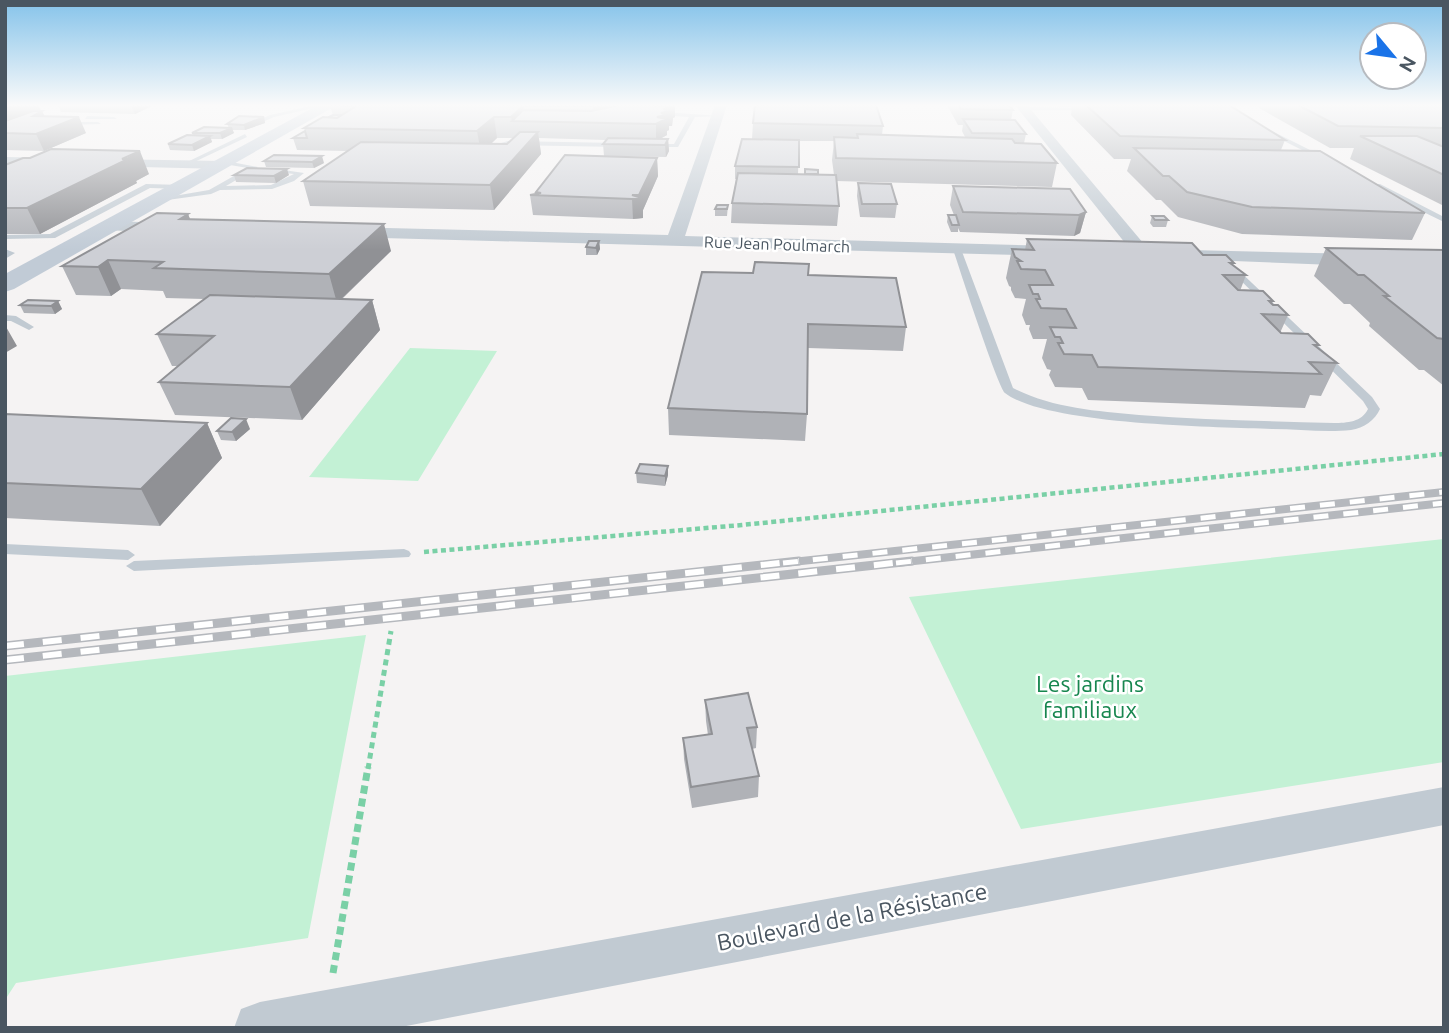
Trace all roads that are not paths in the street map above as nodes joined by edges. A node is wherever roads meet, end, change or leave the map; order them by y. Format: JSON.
{"nodes":[{"id":1,"x":207,"y":153,"type":"edge"},
{"id":2,"x":244,"y":153,"type":"edge"},
{"id":3,"x":704,"y":153,"type":"edge"},
{"id":4,"x":1065,"y":153,"type":"edge"},
{"id":5,"x":1312,"y":153,"type":"edge"},
{"id":6,"x":5,"y":161,"type":"edge"},
{"id":7,"x":186,"y":164,"type":"junction"},
{"id":8,"x":225,"y":164,"type":"junction"},
{"id":9,"x":1334,"y":164,"type":"edge"},
{"id":10,"x":251,"y":169,"type":"junction"},
{"id":11,"x":1370,"y":183,"type":"edge"},
{"id":12,"x":183,"y":187,"type":"junction"},
{"id":13,"x":219,"y":188,"type":"junction"},
{"id":14,"x":160,"y":199,"type":"junction"},
{"id":15,"x":1444,"y":220,"type":"edge"},
{"id":16,"x":110,"y":226,"type":"junction"},
{"id":17,"x":193,"y":228,"type":"edge"},
{"id":18,"x":323,"y":232,"type":"edge"},
{"id":19,"x":5,"y":237,"type":"edge"},
{"id":20,"x":675,"y":241,"type":"junction"},
{"id":21,"x":957,"y":249,"type":"junction"},
{"id":22,"x":1075,"y":252,"type":"edge"},
{"id":23,"x":1116,"y":253,"type":"edge"},
{"id":24,"x":1156,"y":254,"type":"junction"},
{"id":25,"x":1220,"y":256,"type":"junction"},
{"id":26,"x":1374,"y":261,"type":"edge"},
{"id":27,"x":5,"y":284,"type":"edge"},
{"id":28,"x":5,"y":318,"type":"edge"},
{"id":29,"x":29,"y":327,"type":"dead end"},
{"id":30,"x":5,"y":549,"type":"edge"},
{"id":31,"x":404,"y":554,"type":"road end"},
{"id":32,"x":1444,"y":806,"type":"edge"},
{"id":33,"x":260,"y":1028,"type":"edge"}],
"edges":[{"from":1,"to":7,"type":"lane"},
{"from":2,"to":8,"type":"main road"},
{"from":3,"to":20,"type":"street"},
{"from":4,"to":24,"type":"street"},
{"from":5,"to":9,"type":"lane"},
{"from":6,"to":7,"type":"street"},
{"from":7,"to":8,"type":"street"},
{"from":8,"to":10,"type":"lane"},
{"from":8,"to":12,"type":"main road"},
{"from":10,"to":13,"type":"lane"},
{"from":10,"to":13,"type":"lane"},
{"from":11,"to":15,"type":"lane"},
{"from":12,"to":14,"type":"main road"},
{"from":12,"to":19,"type":"lane"},
{"from":13,"to":14,"type":"lane"},
{"from":14,"to":16,"type":"main road"},
{"from":16,"to":17,"type":"street"},
{"from":16,"to":27,"type":"main road"},
{"from":18,"to":20,"type":"street","name":"Rue Jean Poulmarch"},
{"from":20,"to":21,"type":"street","name":"Rue Jean Poulmarch"},
{"from":21,"to":22,"type":"street","name":"Rue Jean Poulmarch"},
{"from":21,"to":25,"type":"lane"},
{"from":23,"to":24,"type":"street"},
{"from":24,"to":25,"type":"street"},
{"from":25,"to":26,"type":"street"},
{"from":28,"to":29,"type":"lane"},
{"from":30,"to":31,"type":"lane"},
{"from":32,"to":33,"type":"street","name":"Boulevard de la Résistance"}]}
